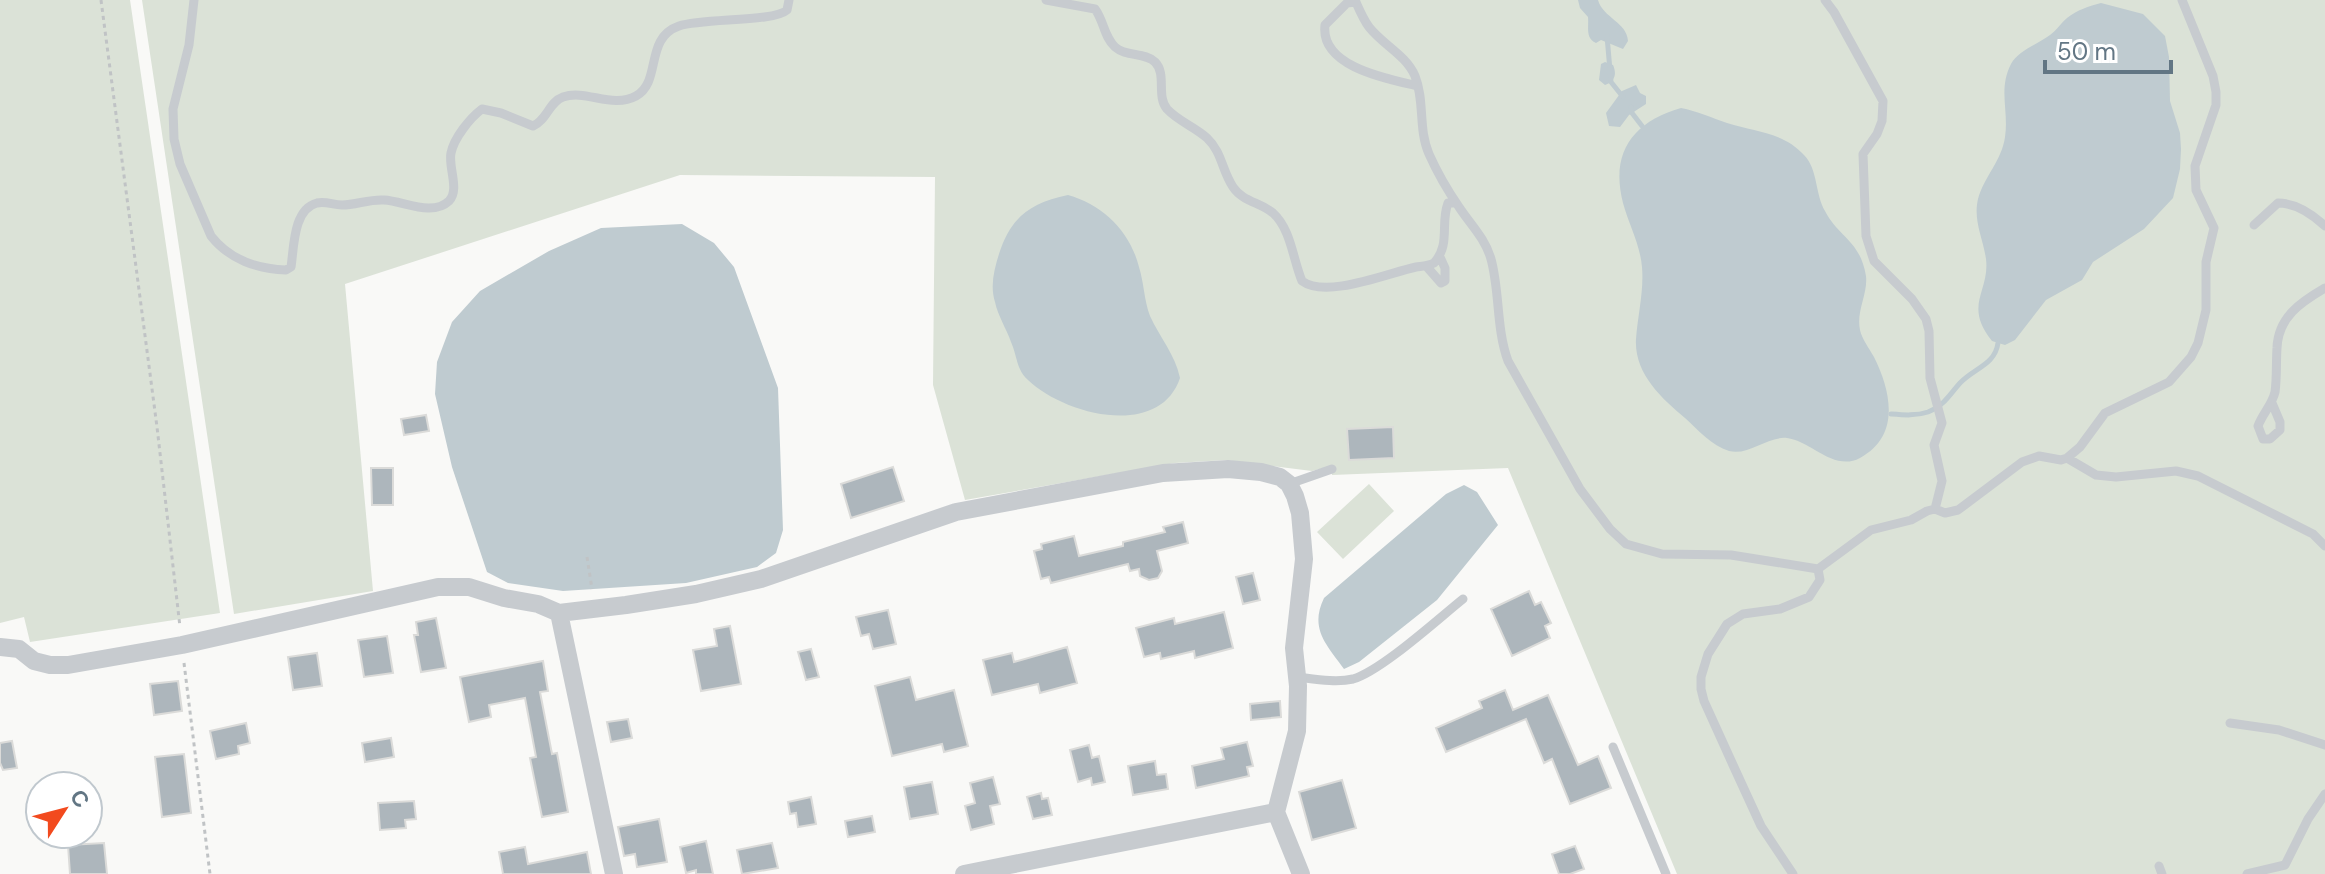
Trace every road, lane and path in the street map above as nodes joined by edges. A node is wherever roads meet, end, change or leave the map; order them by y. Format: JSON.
{"nodes":[{"id":1,"x":101,"y":0,"type":"edge"},
{"id":2,"x":194,"y":0,"type":"edge"},
{"id":3,"x":789,"y":0,"type":"edge"},
{"id":4,"x":1046,"y":0,"type":"edge"},
{"id":5,"x":1825,"y":0,"type":"edge"},
{"id":6,"x":2182,"y":0,"type":"edge"},
{"id":7,"x":1356,"y":1,"type":"edge"},
{"id":8,"x":1418,"y":86,"type":"junction"},
{"id":9,"x":1456,"y":203,"type":"junction"},
{"id":10,"x":2254,"y":225,"type":"dead end"},
{"id":11,"x":2325,"y":226,"type":"edge"},
{"id":12,"x":1440,"y":257,"type":"junction"},
{"id":13,"x":1427,"y":267,"type":"junction"},
{"id":14,"x":2325,"y":288,"type":"edge"},
{"id":15,"x":2272,"y":403,"type":"dead end"},
{"id":16,"x":2067,"y":458,"type":"junction"},
{"id":17,"x":1332,"y":469,"type":"dead end"},
{"id":18,"x":1289,"y":484,"type":"junction"},
{"id":19,"x":1935,"y":509,"type":"junction"},
{"id":20,"x":2325,"y":546,"type":"edge"},
{"id":21,"x":587,"y":557,"type":"dead end"},
{"id":22,"x":1818,"y":569,"type":"junction"},
{"id":23,"x":592,"y":589,"type":"dead end"},
{"id":24,"x":1463,"y":599,"type":"dead end"},
{"id":25,"x":559,"y":613,"type":"junction"},
{"id":26,"x":182,"y":645,"type":"junction"},
{"id":27,"x":0,"y":647,"type":"edge"},
{"id":28,"x":1297,"y":677,"type":"junction"},
{"id":29,"x":2230,"y":723,"type":"dead end"},
{"id":30,"x":2325,"y":745,"type":"edge"},
{"id":31,"x":1613,"y":747,"type":"dead end"},
{"id":32,"x":2325,"y":794,"type":"edge"},
{"id":33,"x":1276,"y":812,"type":"junction"},
{"id":34,"x":210,"y":874,"type":"edge"},
{"id":35,"x":614,"y":874,"type":"edge"},
{"id":36,"x":964,"y":874,"type":"edge"},
{"id":37,"x":1301,"y":874,"type":"edge"},
{"id":38,"x":1666,"y":874,"type":"edge"},
{"id":39,"x":1793,"y":874,"type":"edge"},
{"id":40,"x":2247,"y":874,"type":"edge"}],
"edges":[{"from":1,"to":26,"type":"path"},
{"from":2,"to":3,"type":"lane"},
{"from":4,"to":13,"type":"lane"},
{"from":5,"to":19,"type":"lane"},
{"from":6,"to":16,"type":"lane"},
{"from":7,"to":8,"type":"lane"},
{"from":7,"to":8,"type":"lane"},
{"from":8,"to":9,"type":"lane"},
{"from":9,"to":12,"type":"lane"},
{"from":9,"to":22,"type":"lane"},
{"from":10,"to":11,"type":"lane"},
{"from":12,"to":13,"type":"lane"},
{"from":12,"to":13,"type":"lane"},
{"from":14,"to":15,"type":"lane"},
{"from":16,"to":19,"type":"lane"},
{"from":16,"to":20,"type":"lane"},
{"from":17,"to":18,"type":"lane"},
{"from":18,"to":25,"type":"street"},
{"from":18,"to":28,"type":"street"},
{"from":19,"to":22,"type":"lane"},
{"from":21,"to":23,"type":"path"},
{"from":22,"to":39,"type":"lane"},
{"from":24,"to":28,"type":"lane"},
{"from":25,"to":26,"type":"street"},
{"from":25,"to":35,"type":"street"},
{"from":26,"to":27,"type":"street"},
{"from":26,"to":34,"type":"path"},
{"from":28,"to":33,"type":"street"},
{"from":29,"to":30,"type":"lane"},
{"from":31,"to":38,"type":"lane"},
{"from":32,"to":40,"type":"lane"},
{"from":33,"to":36,"type":"street"},
{"from":33,"to":37,"type":"street"}]}
